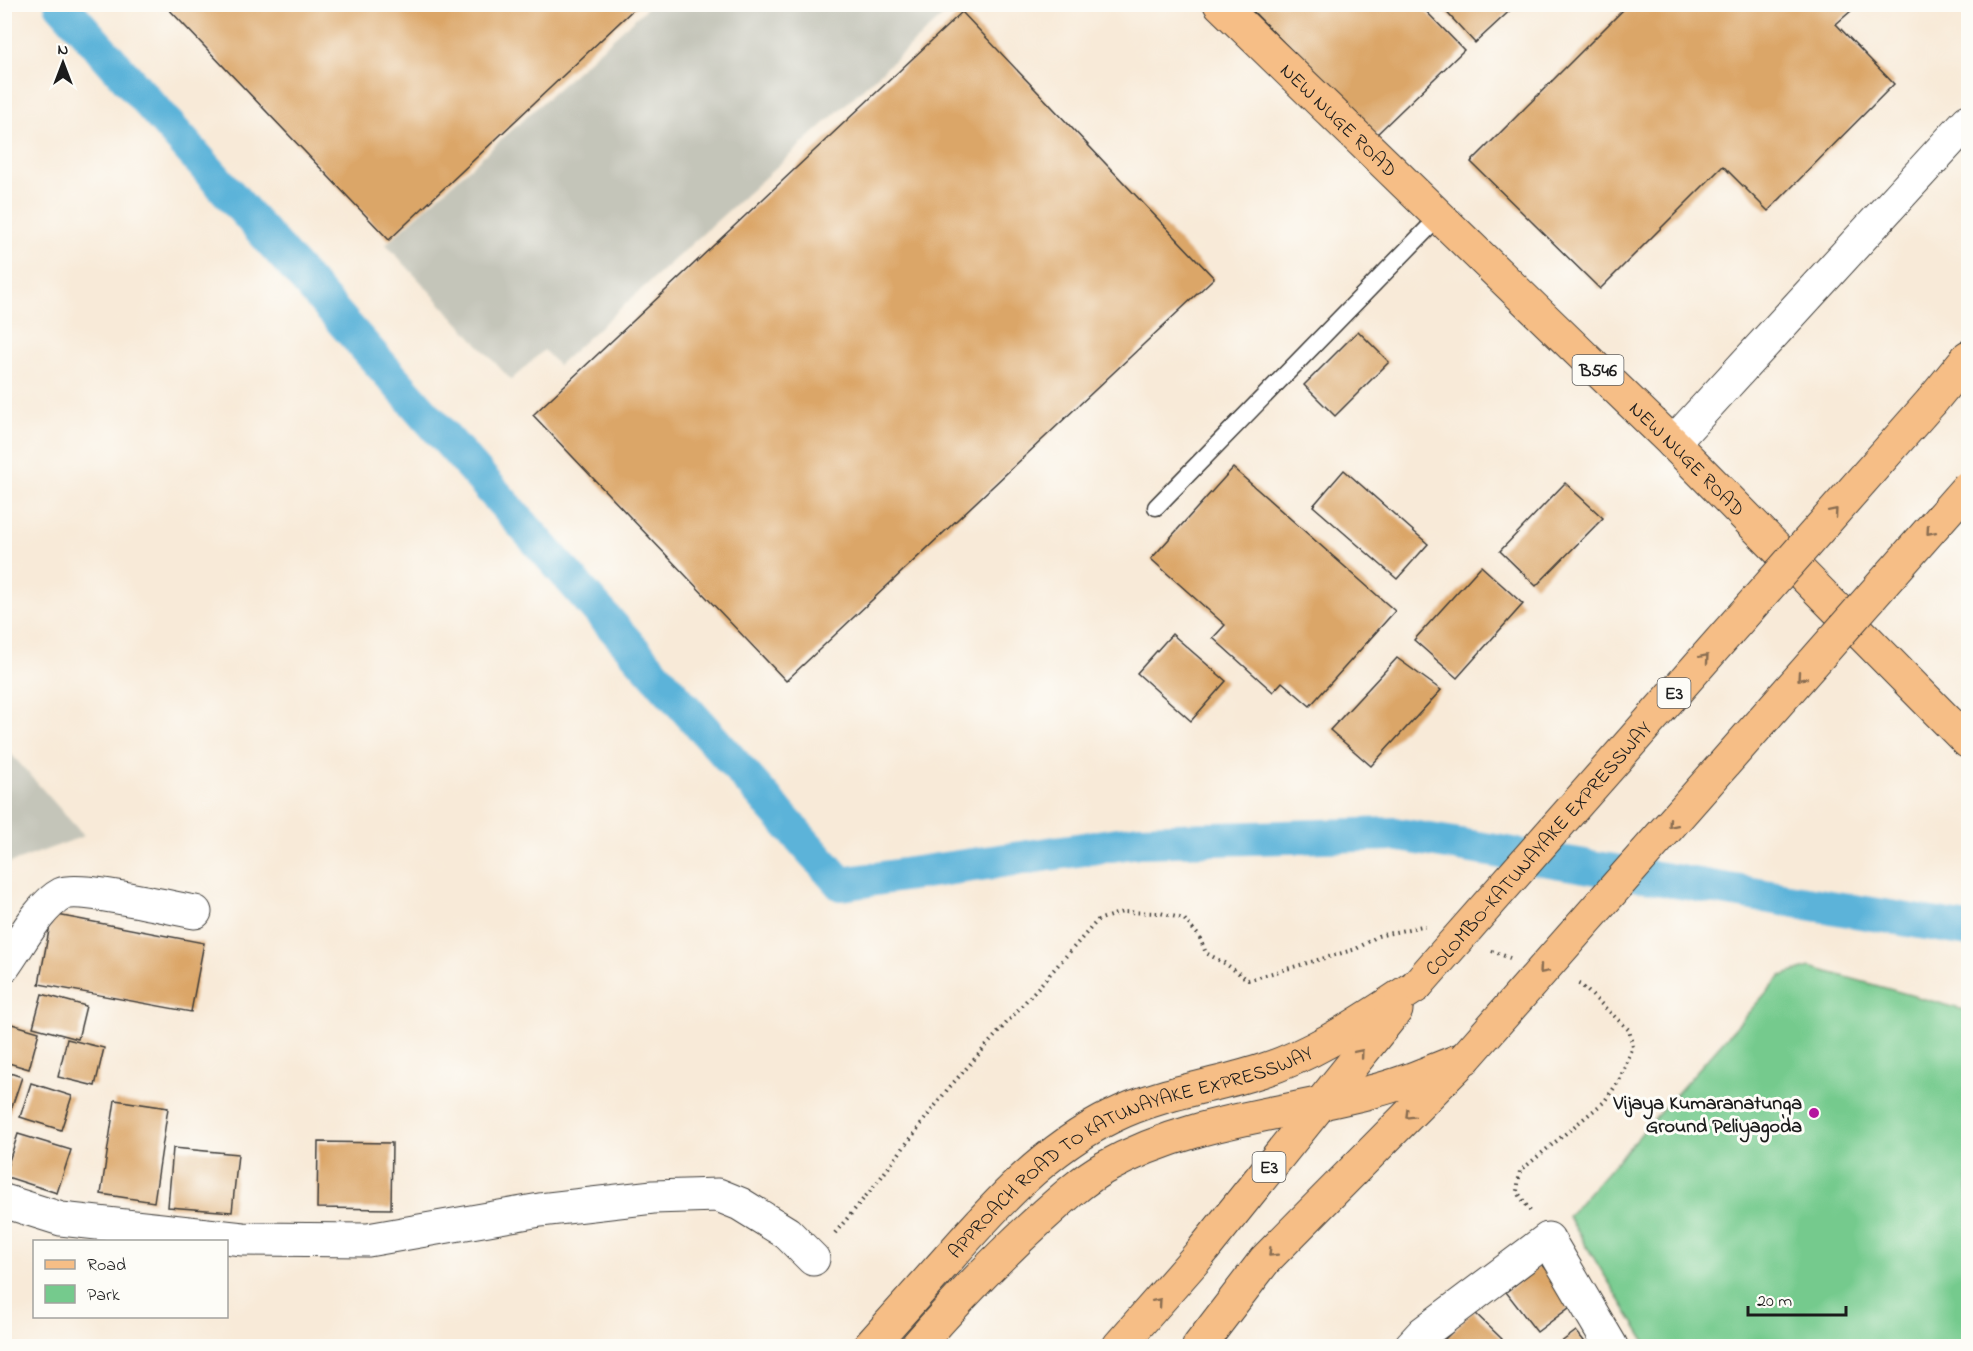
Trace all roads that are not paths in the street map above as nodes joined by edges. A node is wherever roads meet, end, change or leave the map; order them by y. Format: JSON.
{"nodes":[{"id":1,"x":1220,"y":4,"type":"edge"},
{"id":2,"x":1968,"y":121,"type":"edge"},
{"id":3,"x":1439,"y":217,"type":"junction"},
{"id":4,"x":1968,"y":357,"type":"edge"},
{"id":5,"x":1673,"y":443,"type":"junction"},
{"id":6,"x":1968,"y":487,"type":"edge"},
{"id":7,"x":1156,"y":507,"type":"dead end"},
{"id":8,"x":1968,"y":742,"type":"edge"},
{"id":9,"x":195,"y":912,"type":"dead end"},
{"id":10,"x":4,"y":966,"type":"edge"},
{"id":11,"x":1416,"y":986,"type":"junction"},
{"id":12,"x":1465,"y":1058,"type":"junction"},
{"id":13,"x":1319,"y":1103,"type":"junction"},
{"id":14,"x":4,"y":1202,"type":"edge"},
{"id":15,"x":813,"y":1259,"type":"road end"},
{"id":16,"x":870,"y":1347,"type":"edge"},
{"id":17,"x":917,"y":1347,"type":"edge"},
{"id":18,"x":1119,"y":1347,"type":"edge"},
{"id":19,"x":1199,"y":1347,"type":"edge"},
{"id":20,"x":1412,"y":1347,"type":"edge"},
{"id":21,"x":1611,"y":1347,"type":"edge"}],
"edges":[{"from":1,"to":3,"type":"main road","name":"NEW NUGE ROAD","number":"B546"},
{"from":2,"to":5,"type":"street"},
{"from":3,"to":5,"type":"main road","name":"NEW NUGE ROAD","number":"B546"},
{"from":3,"to":7,"type":"lane"},
{"from":11,"to":4,"type":"main road","name":"COLOMBO-KATUNAYAKE EXPRESSWAY","number":"E3","one_way":true,"bridge":true},
{"from":5,"to":8,"type":"main road","name":"NEW NUGE ROAD","number":"B546"},
{"from":6,"to":12,"type":"main road","one_way":true,"bridge":true},
{"from":9,"to":10,"type":"street"},
{"from":13,"to":11,"type":"main road","name":"COLOMBO-KATUNAYAKE EXPRESSWAY","number":"E3","one_way":true},
{"from":11,"to":16,"type":"main road","name":"APPROACH ROAD TO KATUNAYAKE EXPRESSWAY"},
{"from":12,"to":13,"type":"main road","name":"APPROACH ROAD TO KATUNAYAKE EXPRESSWAY"},
{"from":12,"to":19,"type":"main road","one_way":true},
{"from":13,"to":17,"type":"main road","name":"APPROACH ROAD TO KATUNAYAKE EXPRESSWAY"},
{"from":18,"to":13,"type":"main road","name":"COLOMBO-KATUNAYAKE EXPRESSWAY","number":"E3","one_way":true},
{"from":14,"to":15,"type":"street"},
{"from":20,"to":21,"type":"street"}]}
